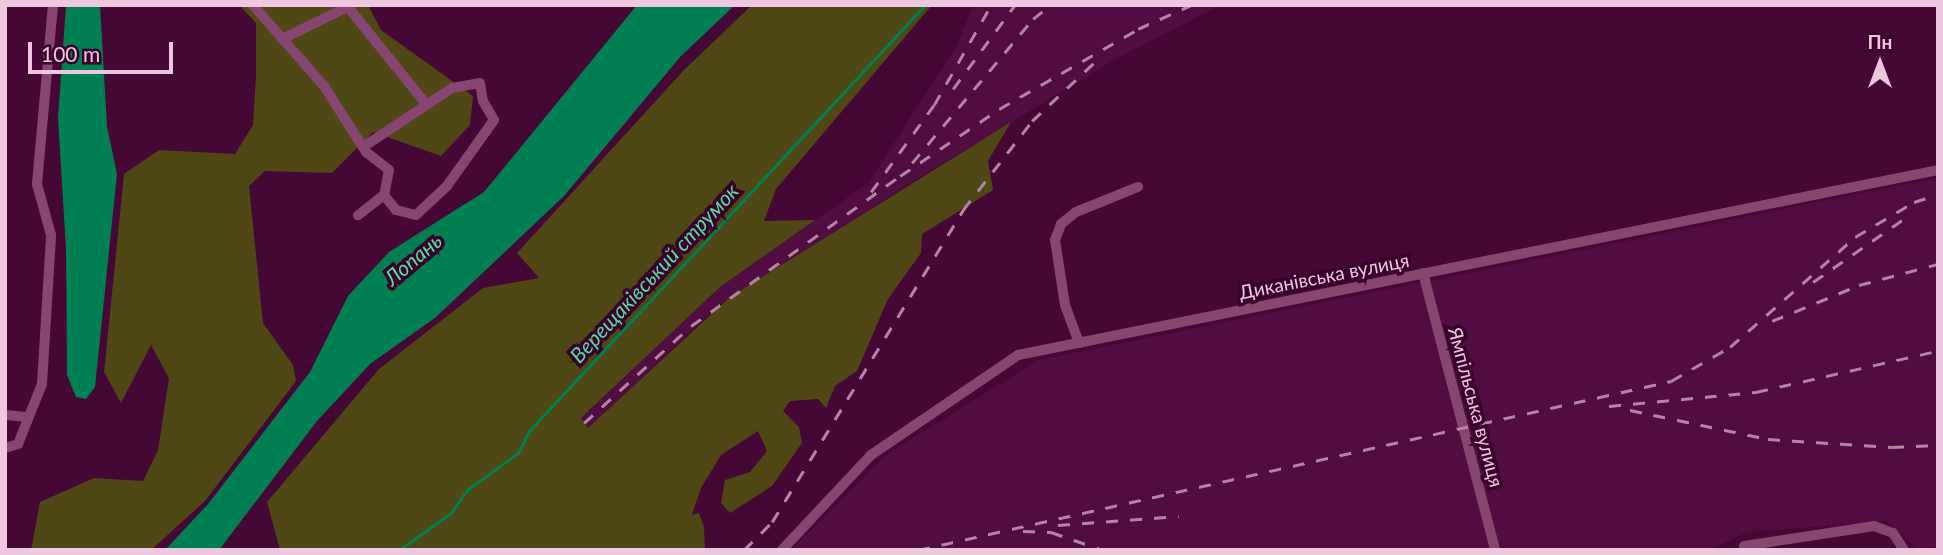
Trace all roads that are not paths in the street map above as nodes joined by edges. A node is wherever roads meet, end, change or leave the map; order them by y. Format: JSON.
{"nodes":[{"id":1,"x":53,"y":5,"type":"edge"},
{"id":2,"x":253,"y":5,"type":"edge"},
{"id":3,"x":282,"y":39,"type":"junction"},
{"id":4,"x":426,"y":104,"type":"junction"},
{"id":5,"x":363,"y":147,"type":"junction"},
{"id":6,"x":1938,"y":170,"type":"edge"},
{"id":7,"x":1138,"y":187,"type":"dead end"},
{"id":8,"x":384,"y":195,"type":"junction"},
{"id":9,"x":358,"y":215,"type":"dead end"},
{"id":10,"x":1423,"y":273,"type":"junction"},
{"id":11,"x":1079,"y":343,"type":"junction"},
{"id":12,"x":5,"y":415,"type":"edge"},
{"id":13,"x":27,"y":417,"type":"junction"},
{"id":14,"x":5,"y":448,"type":"edge"},
{"id":15,"x":1744,"y":546,"type":"dead end"},
{"id":16,"x":782,"y":550,"type":"edge"},
{"id":17,"x":1496,"y":550,"type":"edge"},
{"id":18,"x":1903,"y":550,"type":"edge"}],
"edges":[{"from":1,"to":13,"type":"street"},
{"from":2,"to":3,"type":"street"},
{"from":3,"to":4,"type":"street"},
{"from":3,"to":5,"type":"street"},
{"from":4,"to":5,"type":"street"},
{"from":4,"to":8,"type":"street"},
{"from":5,"to":8,"type":"street"},
{"from":6,"to":10,"type":"street","name":"Диканівська вулиця"},
{"from":7,"to":11,"type":"street"},
{"from":8,"to":9,"type":"street"},
{"from":10,"to":11,"type":"street","name":"Диканівська вулиця"},
{"from":10,"to":17,"type":"street","name":"Ямпільська вулиця"},
{"from":11,"to":16,"type":"street","name":"Диканівська вулиця"},
{"from":12,"to":13,"type":"street"},
{"from":13,"to":14,"type":"street"},
{"from":15,"to":18,"type":"street"}]}
